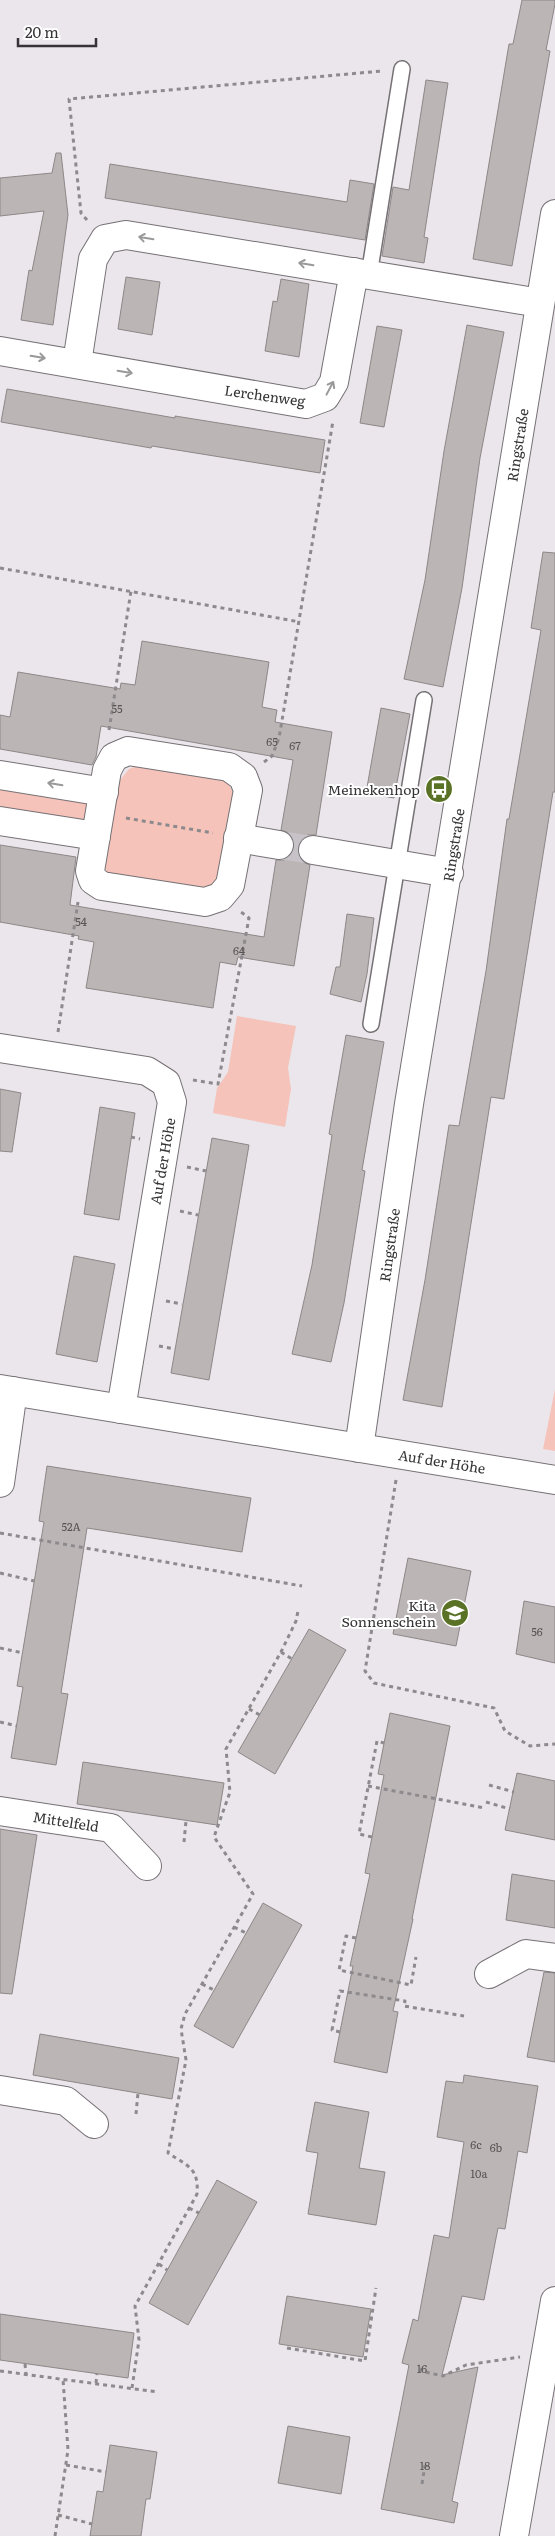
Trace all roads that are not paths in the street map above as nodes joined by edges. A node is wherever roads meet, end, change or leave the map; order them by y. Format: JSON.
{"nodes":[{"id":1,"x":402,"y":69,"type":"road end"},
{"id":2,"x":555,"y":214,"type":"edge"},
{"id":3,"x":362,"y":273,"type":"junction"},
{"id":4,"x":540,"y":303,"type":"junction"},
{"id":5,"x":0,"y":351,"type":"edge"},
{"id":6,"x":77,"y":363,"type":"junction"},
{"id":7,"x":424,"y":700,"type":"dead end"},
{"id":8,"x":0,"y":775,"type":"edge"},
{"id":9,"x":100,"y":814,"type":"junction"},
{"id":10,"x":0,"y":820,"type":"edge"},
{"id":11,"x":238,"y":838,"type":"junction"},
{"id":12,"x":279,"y":844,"type":"tunnel mouth"},
{"id":13,"x":313,"y":850,"type":"tunnel mouth"},
{"id":14,"x":397,"y":865,"type":"junction"},
{"id":15,"x":448,"y":874,"type":"junction"},
{"id":16,"x":371,"y":1024,"type":"dead end"},
{"id":17,"x":0,"y":1048,"type":"edge"},
{"id":18,"x":7,"y":1390,"type":"edge"},
{"id":19,"x":121,"y":1408,"type":"junction"},
{"id":20,"x":359,"y":1448,"type":"junction"},
{"id":21,"x":555,"y":1480,"type":"edge"},
{"id":22,"x":0,"y":1482,"type":"edge"},
{"id":23,"x":0,"y":1811,"type":"edge"},
{"id":24,"x":147,"y":1866,"type":"dead end"},
{"id":25,"x":555,"y":1958,"type":"edge"},
{"id":26,"x":489,"y":1974,"type":"dead end"},
{"id":27,"x":0,"y":2090,"type":"edge"},
{"id":28,"x":94,"y":2124,"type":"dead end"},
{"id":29,"x":555,"y":2301,"type":"edge"},
{"id":30,"x":514,"y":2536,"type":"edge"}],
"edges":[{"from":1,"to":3,"type":"lane"},
{"from":2,"to":4,"type":"street","name":"Ringstraße"},
{"from":3,"to":4,"type":"street"},
{"from":6,"to":3,"type":"street","name":"Lerchenweg","one_way":true},
{"from":3,"to":6,"type":"street","one_way":true},
{"from":4,"to":15,"type":"street","name":"Ringstraße"},
{"from":5,"to":6,"type":"street","name":"Lerchenweg","one_way":true},
{"from":7,"to":14,"type":"lane"},
{"from":9,"to":8,"type":"street","one_way":true},
{"from":9,"to":10,"type":"street"},
{"from":9,"to":11,"type":"street"},
{"from":9,"to":11,"type":"street"},
{"from":11,"to":12,"type":"street"},
{"from":13,"to":14,"type":"street"},
{"from":14,"to":15,"type":"street"},
{"from":14,"to":16,"type":"lane"},
{"from":15,"to":20,"type":"street","name":"Ringstraße"},
{"from":17,"to":19,"type":"street","name":"Auf der Höhe"},
{"from":18,"to":19,"type":"street","name":"Auf der Höhe"},
{"from":18,"to":22,"type":"street"},
{"from":19,"to":20,"type":"street","name":"Auf der Höhe"},
{"from":20,"to":21,"type":"street","name":"Auf der Höhe"},
{"from":23,"to":24,"type":"street","name":"Mittelfeld"},
{"from":25,"to":26,"type":"street"},
{"from":27,"to":28,"type":"street"},
{"from":29,"to":30,"type":"street"}]}
